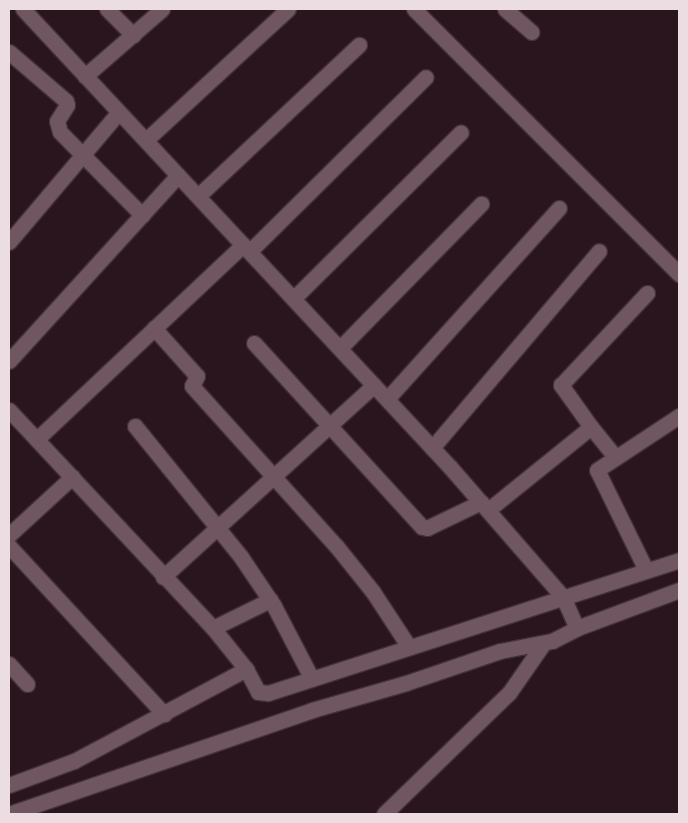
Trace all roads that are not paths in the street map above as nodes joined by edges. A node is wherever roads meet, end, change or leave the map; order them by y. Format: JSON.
{"nodes":[{"id":1,"x":23,"y":9,"type":"edge"},
{"id":2,"x":107,"y":9,"type":"edge"},
{"id":3,"x":162,"y":9,"type":"edge"},
{"id":4,"x":288,"y":9,"type":"edge"},
{"id":5,"x":414,"y":9,"type":"edge"},
{"id":6,"x":505,"y":9,"type":"edge"},
{"id":7,"x":531,"y":32,"type":"dead end"},
{"id":8,"x":133,"y":35,"type":"junction"},
{"id":9,"x":359,"y":45,"type":"dead end"},
{"id":10,"x":9,"y":52,"type":"edge"},
{"id":11,"x":86,"y":76,"type":"junction"},
{"id":12,"x":426,"y":77,"type":"dead end"},
{"id":13,"x":119,"y":112,"type":"junction"},
{"id":14,"x":461,"y":132,"type":"dead end"},
{"id":15,"x":146,"y":140,"type":"junction"},
{"id":16,"x":82,"y":157,"type":"junction"},
{"id":17,"x":178,"y":175,"type":"junction"},
{"id":18,"x":198,"y":196,"type":"junction"},
{"id":19,"x":480,"y":204,"type":"dead end"},
{"id":20,"x":559,"y":208,"type":"dead end"},
{"id":21,"x":142,"y":215,"type":"junction"},
{"id":22,"x":9,"y":242,"type":"edge"},
{"id":23,"x":246,"y":248,"type":"junction"},
{"id":24,"x":599,"y":252,"type":"dead end"},
{"id":25,"x":679,"y":274,"type":"edge"},
{"id":26,"x":647,"y":293,"type":"dead end"},
{"id":27,"x":294,"y":298,"type":"junction"},
{"id":28,"x":154,"y":328,"type":"junction"},
{"id":29,"x":254,"y":343,"type":"dead end"},
{"id":30,"x":340,"y":348,"type":"junction"},
{"id":31,"x":9,"y":361,"type":"edge"},
{"id":32,"x":374,"y":385,"type":"junction"},
{"id":33,"x":387,"y":399,"type":"junction"},
{"id":34,"x":9,"y":410,"type":"edge"},
{"id":35,"x":679,"y":416,"type":"edge"},
{"id":36,"x":330,"y":425,"type":"junction"},
{"id":37,"x":135,"y":426,"type":"dead end"},
{"id":38,"x":591,"y":426,"type":"junction"},
{"id":39,"x":37,"y":439,"type":"junction"},
{"id":40,"x":432,"y":448,"type":"junction"},
{"id":41,"x":615,"y":457,"type":"junction"},
{"id":42,"x":72,"y":477,"type":"junction"},
{"id":43,"x":273,"y":477,"type":"junction"},
{"id":44,"x":484,"y":506,"type":"junction"},
{"id":45,"x":218,"y":528,"type":"junction"},
{"id":46,"x":9,"y":535,"type":"edge"},
{"id":47,"x":9,"y":546,"type":"edge"},
{"id":48,"x":679,"y":560,"type":"edge"},
{"id":49,"x":646,"y":570,"type":"junction"},
{"id":50,"x":163,"y":577,"type":"junction"},
{"id":51,"x":679,"y":590,"type":"edge"},
{"id":52,"x":270,"y":600,"type":"junction"},
{"id":53,"x":565,"y":600,"type":"junction"},
{"id":54,"x":575,"y":624,"type":"junction"},
{"id":55,"x":212,"y":628,"type":"junction"},
{"id":56,"x":543,"y":644,"type":"junction"},
{"id":57,"x":409,"y":647,"type":"junction"},
{"id":58,"x":9,"y":664,"type":"edge"},
{"id":59,"x":246,"y":669,"type":"junction"},
{"id":60,"x":312,"y":679,"type":"junction"},
{"id":61,"x":27,"y":684,"type":"dead end"},
{"id":62,"x":164,"y":714,"type":"junction"},
{"id":63,"x":9,"y":785,"type":"edge"},
{"id":64,"x":9,"y":814,"type":"edge"},
{"id":65,"x":384,"y":814,"type":"edge"}],
"edges":[{"from":1,"to":11,"type":"street"},
{"from":2,"to":8,"type":"street"},
{"from":3,"to":8,"type":"street"},
{"from":4,"to":15,"type":"street"},
{"from":5,"to":25,"type":"street"},
{"from":6,"to":7,"type":"street"},
{"from":8,"to":11,"type":"street"},
{"from":9,"to":18,"type":"street"},
{"from":10,"to":16,"type":"street"},
{"from":11,"to":13,"type":"street"},
{"from":12,"to":23,"type":"street"},
{"from":13,"to":15,"type":"street"},
{"from":13,"to":16,"type":"street"},
{"from":14,"to":27,"type":"street"},
{"from":15,"to":17,"type":"street"},
{"from":16,"to":21,"type":"street"},
{"from":16,"to":22,"type":"street"},
{"from":17,"to":18,"type":"street"},
{"from":17,"to":21,"type":"street"},
{"from":18,"to":23,"type":"street"},
{"from":19,"to":30,"type":"street"},
{"from":20,"to":33,"type":"street"},
{"from":21,"to":31,"type":"street"},
{"from":23,"to":27,"type":"street"},
{"from":23,"to":28,"type":"street"},
{"from":24,"to":40,"type":"street"},
{"from":26,"to":38,"type":"street"},
{"from":27,"to":30,"type":"street"},
{"from":28,"to":39,"type":"street"},
{"from":28,"to":43,"type":"street"},
{"from":29,"to":36,"type":"street"},
{"from":30,"to":32,"type":"street"},
{"from":32,"to":33,"type":"street"},
{"from":32,"to":36,"type":"street"},
{"from":33,"to":40,"type":"street"},
{"from":34,"to":39,"type":"street"},
{"from":35,"to":41,"type":"street"},
{"from":36,"to":43,"type":"street"},
{"from":36,"to":44,"type":"street"},
{"from":37,"to":45,"type":"street"},
{"from":38,"to":41,"type":"street"},
{"from":38,"to":44,"type":"street"},
{"from":39,"to":42,"type":"street"},
{"from":40,"to":44,"type":"street"},
{"from":41,"to":49,"type":"street"},
{"from":42,"to":46,"type":"street"},
{"from":42,"to":50,"type":"street"},
{"from":43,"to":45,"type":"street"},
{"from":43,"to":57,"type":"street"},
{"from":44,"to":53,"type":"street"},
{"from":45,"to":50,"type":"street"},
{"from":45,"to":52,"type":"street"},
{"from":47,"to":62,"type":"street"},
{"from":48,"to":49,"type":"street"},
{"from":49,"to":53,"type":"street"},
{"from":50,"to":55,"type":"street"},
{"from":51,"to":54,"type":"street"},
{"from":52,"to":55,"type":"street"},
{"from":52,"to":60,"type":"street"},
{"from":53,"to":54,"type":"street"},
{"from":53,"to":57,"type":"street"},
{"from":54,"to":56,"type":"street"},
{"from":55,"to":59,"type":"street"},
{"from":56,"to":64,"type":"street"},
{"from":56,"to":65,"type":"street"},
{"from":57,"to":60,"type":"street"},
{"from":58,"to":61,"type":"street"},
{"from":59,"to":60,"type":"street"},
{"from":59,"to":62,"type":"street"},
{"from":62,"to":63,"type":"street"}]}
